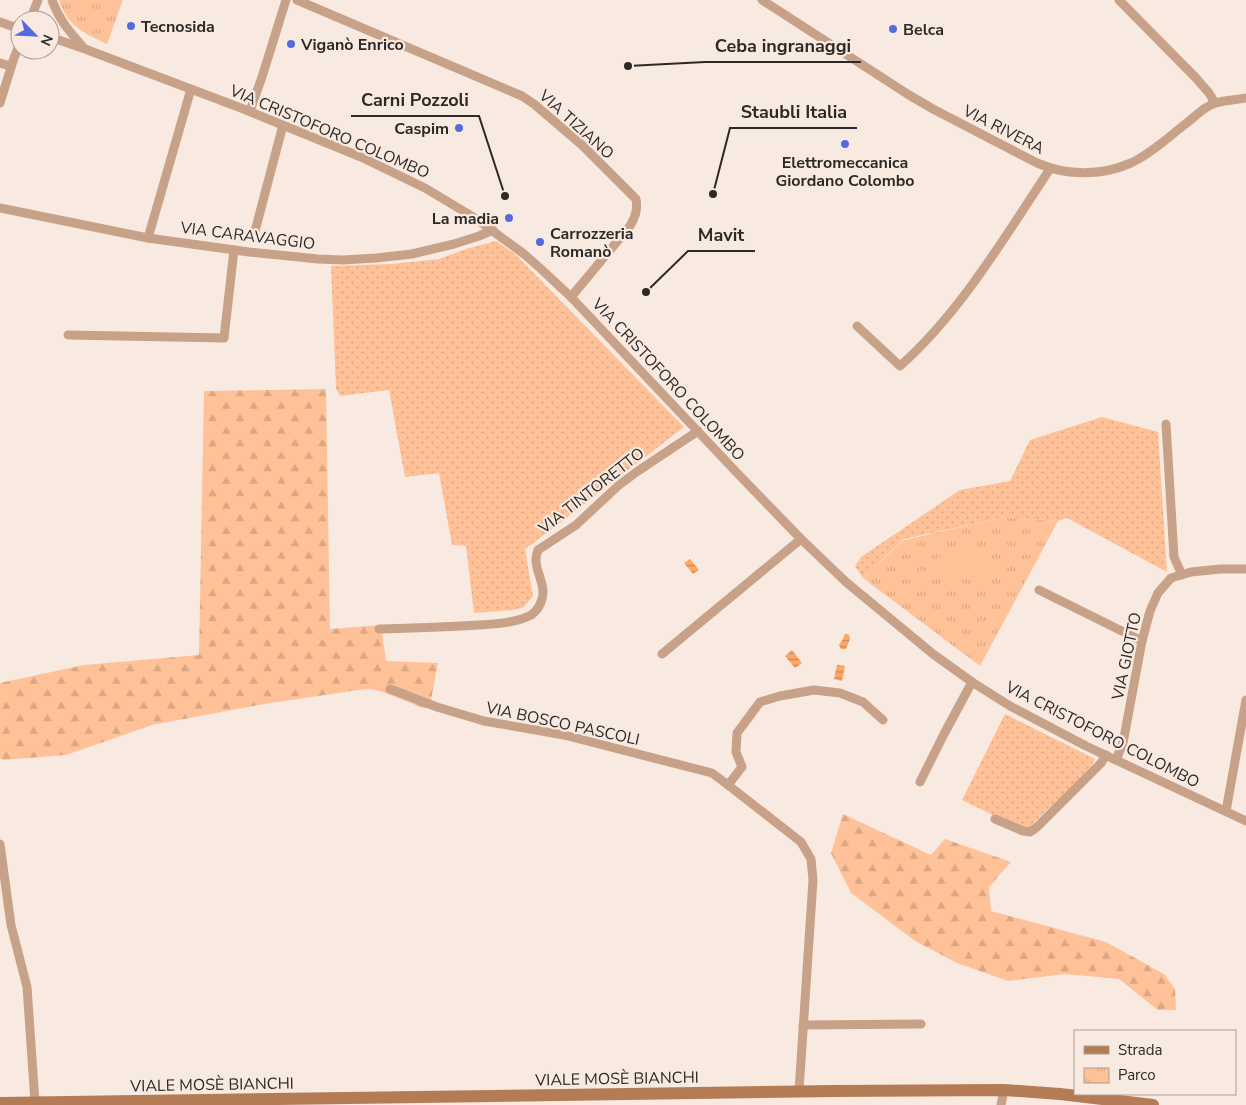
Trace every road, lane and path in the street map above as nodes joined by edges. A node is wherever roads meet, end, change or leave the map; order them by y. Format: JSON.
{"nodes":[{"id":1,"x":52,"y":0,"type":"edge"},
{"id":2,"x":286,"y":0,"type":"edge"},
{"id":3,"x":296,"y":0,"type":"edge"},
{"id":4,"x":762,"y":0,"type":"edge"},
{"id":5,"x":1119,"y":0,"type":"edge"},
{"id":6,"x":60,"y":40,"type":"edge"},
{"id":7,"x":85,"y":49,"type":"junction"},
{"id":8,"x":13,"y":60,"type":"edge"},
{"id":9,"x":0,"y":63,"type":"edge"},
{"id":10,"x":11,"y":66,"type":"junction"},
{"id":11,"x":191,"y":89,"type":"junction"},
{"id":12,"x":1246,"y":98,"type":"edge"},
{"id":13,"x":0,"y":103,"type":"edge"},
{"id":14,"x":1215,"y":103,"type":"junction"},
{"id":15,"x":250,"y":111,"type":"junction"},
{"id":16,"x":283,"y":125,"type":"junction"},
{"id":17,"x":1050,"y":169,"type":"junction"},
{"id":18,"x":0,"y":208,"type":"edge"},
{"id":19,"x":492,"y":230,"type":"junction"},
{"id":20,"x":255,"y":231,"type":"dead end"},
{"id":21,"x":148,"y":238,"type":"junction"},
{"id":22,"x":234,"y":250,"type":"junction"},
{"id":23,"x":571,"y":297,"type":"junction"},
{"id":24,"x":857,"y":326,"type":"dead end"},
{"id":25,"x":68,"y":336,"type":"dead end"},
{"id":26,"x":1166,"y":424,"type":"dead end"},
{"id":27,"x":698,"y":432,"type":"junction"},
{"id":28,"x":801,"y":540,"type":"junction"},
{"id":29,"x":1246,"y":569,"type":"edge"},
{"id":30,"x":1182,"y":575,"type":"junction"},
{"id":31,"x":1038,"y":590,"type":"dead end"},
{"id":32,"x":379,"y":629,"type":"dead end"},
{"id":33,"x":1142,"y":641,"type":"junction"},
{"id":34,"x":662,"y":654,"type":"dead end"},
{"id":35,"x":972,"y":682,"type":"junction"},
{"id":36,"x":390,"y":689,"type":"dead end"},
{"id":37,"x":1246,"y":700,"type":"edge"},
{"id":38,"x":884,"y":720,"type":"dead end"},
{"id":39,"x":1106,"y":755,"type":"junction"},
{"id":40,"x":1116,"y":760,"type":"junction"},
{"id":41,"x":920,"y":782,"type":"dead end"},
{"id":42,"x":728,"y":785,"type":"junction"},
{"id":43,"x":1226,"y":811,"type":"junction"},
{"id":44,"x":995,"y":820,"type":"dead end"},
{"id":45,"x":1246,"y":821,"type":"edge"},
{"id":46,"x":0,"y":844,"type":"edge"},
{"id":47,"x":11,"y":922,"type":"junction"},
{"id":48,"x":0,"y":924,"type":"edge"},
{"id":49,"x":921,"y":1024,"type":"dead end"},
{"id":50,"x":803,"y":1025,"type":"junction"},
{"id":51,"x":1004,"y":1090,"type":"junction"},
{"id":52,"x":799,"y":1092,"type":"junction"},
{"id":53,"x":0,"y":1102,"type":"edge"},
{"id":54,"x":35,"y":1102,"type":"junction"},
{"id":55,"x":1111,"y":1102,"type":"edge"},
{"id":56,"x":1002,"y":1105,"type":"edge"},
{"id":57,"x":1153,"y":1105,"type":"edge"}],
"edges":[{"from":1,"to":7,"type":"street","name":"VIA CRISTOFORO COLOMBO"},
{"from":2,"to":15,"type":"street"},
{"from":3,"to":23,"type":"street","name":"VIA TIZIANO"},
{"from":4,"to":17,"type":"street","name":"VIA RIVERA"},
{"from":5,"to":14,"type":"street"},
{"from":6,"to":7,"type":"street"},
{"from":7,"to":11,"type":"street","name":"VIA CRISTOFORO COLOMBO"},
{"from":8,"to":10,"type":"street"},
{"from":9,"to":10,"type":"street"},
{"from":10,"to":13,"type":"street"},
{"from":11,"to":15,"type":"street","name":"VIA CRISTOFORO COLOMBO"},
{"from":11,"to":21,"type":"street"},
{"from":12,"to":14,"type":"street","name":"VIA RIVERA"},
{"from":14,"to":17,"type":"street","name":"VIA RIVERA"},
{"from":15,"to":16,"type":"street","name":"VIA CRISTOFORO COLOMBO"},
{"from":16,"to":19,"type":"street","name":"VIA CRISTOFORO COLOMBO"},
{"from":16,"to":20,"type":"street"},
{"from":17,"to":24,"type":"street"},
{"from":18,"to":21,"type":"street","name":"VIA CARAVAGGIO"},
{"from":19,"to":22,"type":"street","name":"VIA CARAVAGGIO"},
{"from":19,"to":23,"type":"street","name":"VIA CRISTOFORO COLOMBO"},
{"from":21,"to":22,"type":"street","name":"VIA CARAVAGGIO"},
{"from":22,"to":25,"type":"street"},
{"from":23,"to":27,"type":"street","name":"VIA CRISTOFORO COLOMBO"},
{"from":26,"to":30,"type":"street"},
{"from":27,"to":28,"type":"street","name":"VIA CRISTOFORO COLOMBO"},
{"from":27,"to":32,"type":"street","name":"VIA TINTORETTO"},
{"from":28,"to":34,"type":"street"},
{"from":28,"to":35,"type":"street","name":"VIA CRISTOFORO COLOMBO"},
{"from":29,"to":30,"type":"street","name":"VIA GIOTTO"},
{"from":30,"to":33,"type":"street","name":"VIA GIOTTO"},
{"from":31,"to":33,"type":"street"},
{"from":33,"to":40,"type":"street","name":"VIA GIOTTO"},
{"from":35,"to":39,"type":"street","name":"VIA CRISTOFORO COLOMBO"},
{"from":35,"to":41,"type":"street"},
{"from":36,"to":42,"type":"street","name":"VIA BOSCO PASCOLI"},
{"from":37,"to":43,"type":"street"},
{"from":38,"to":42,"type":"street"},
{"from":39,"to":40,"type":"street","name":"VIA CRISTOFORO COLOMBO"},
{"from":39,"to":44,"type":"street"},
{"from":40,"to":43,"type":"street","name":"VIA CRISTOFORO COLOMBO"},
{"from":42,"to":50,"type":"street","name":"VIA BOSCO PASCOLI"},
{"from":43,"to":45,"type":"street","name":"VIA CRISTOFORO COLOMBO"},
{"from":46,"to":47,"type":"street"},
{"from":47,"to":48,"type":"street"},
{"from":47,"to":54,"type":"street"},
{"from":49,"to":50,"type":"street"},
{"from":50,"to":52,"type":"street","name":"VIA BOSCO PASCOLI"},
{"from":51,"to":52,"type":"main road","name":"VIALE MOSÈ BIANCHI"},
{"from":51,"to":55,"type":"main road","name":"VIALE MOSÈ BIANCHI"},
{"from":51,"to":56,"type":"street"},
{"from":52,"to":54,"type":"main road","name":"VIALE MOSÈ BIANCHI"},
{"from":53,"to":54,"type":"main road","name":"VIALE MOSÈ BIANCHI"},
{"from":55,"to":57,"type":"main road","name":"VIALE MOSÈ BIANCHI"}]}
